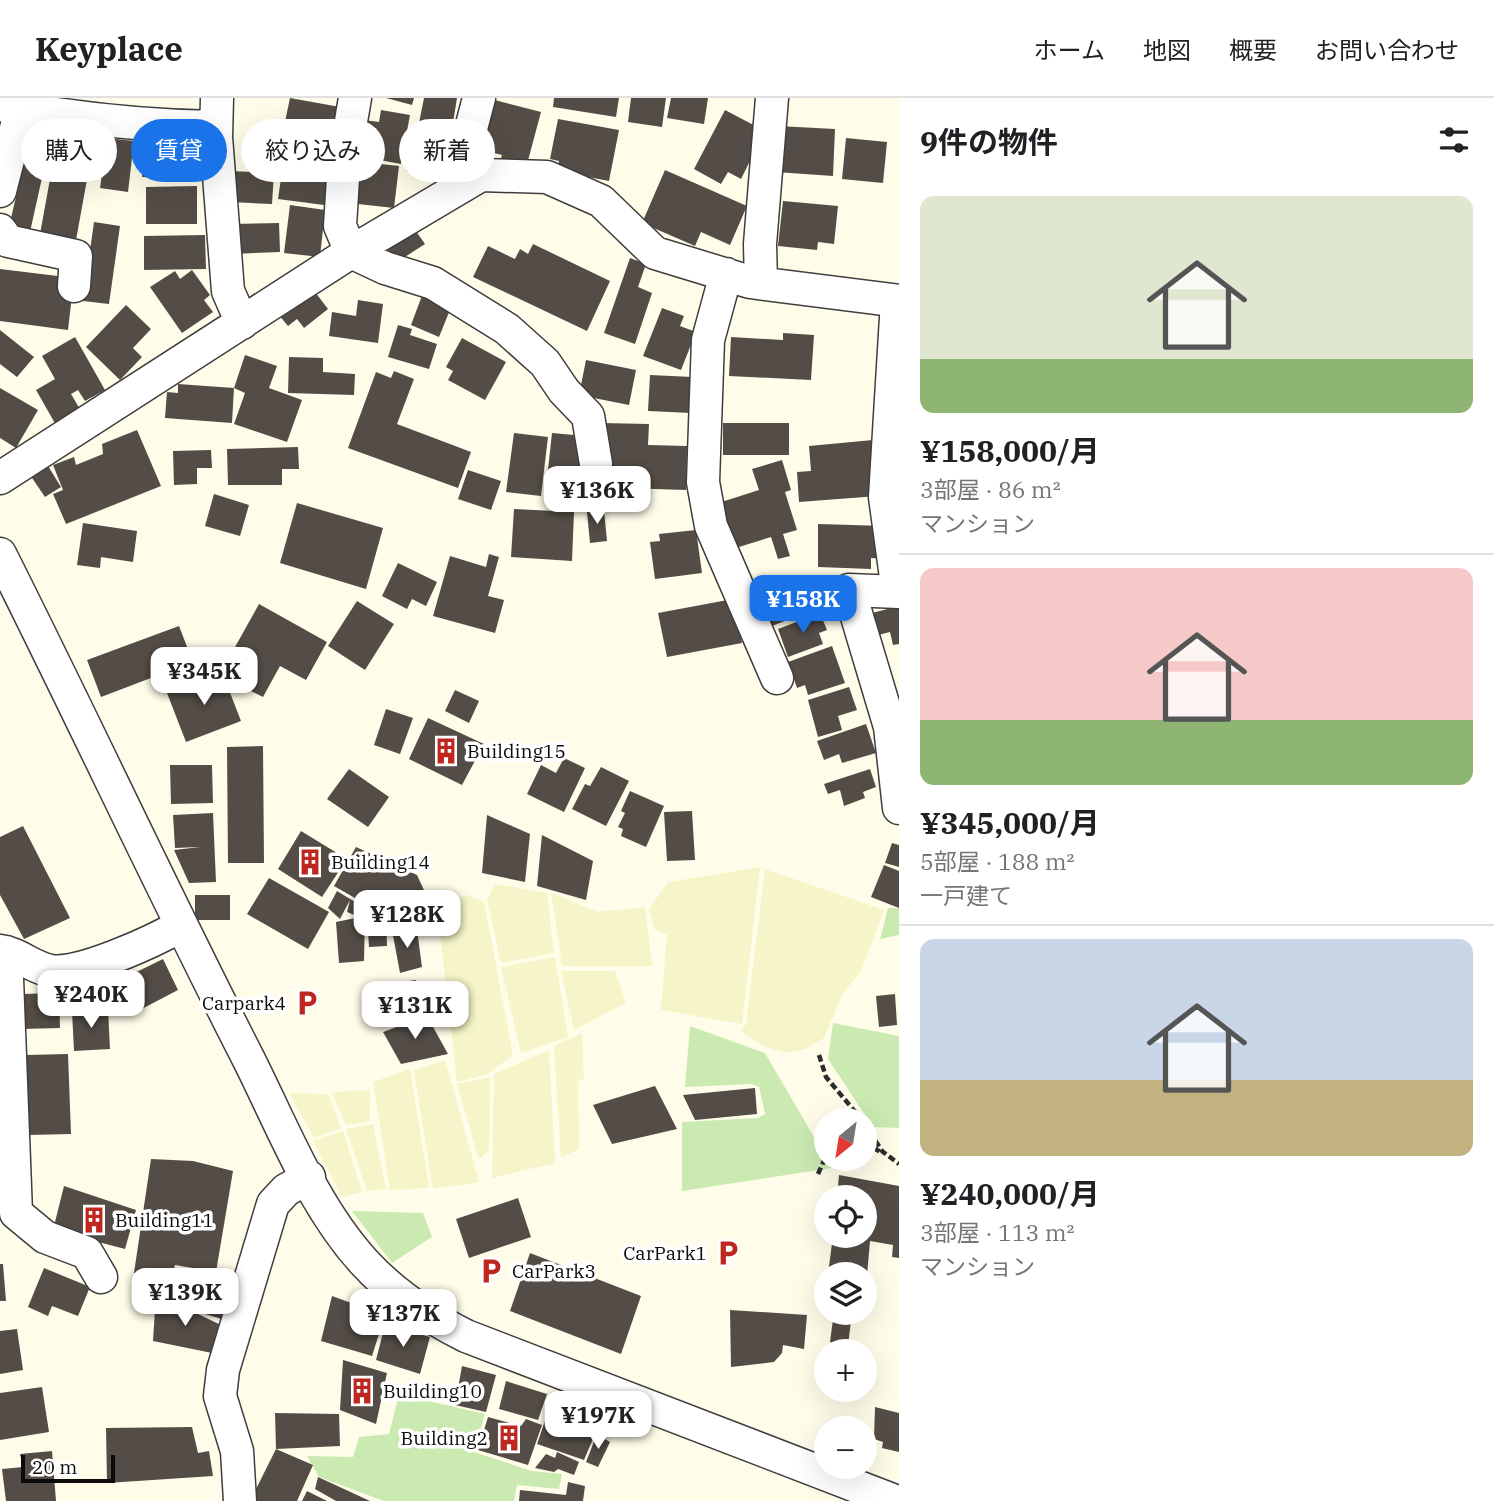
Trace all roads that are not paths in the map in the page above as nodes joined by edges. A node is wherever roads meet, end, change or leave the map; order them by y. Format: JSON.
{"nodes":[{"id":1,"x":355,"y":98,"type":"edge"},
{"id":2,"x":479,"y":98,"type":"edge"},
{"id":3,"x":772,"y":98,"type":"edge"},
{"id":4,"x":11,"y":107,"type":"edge"},
{"id":5,"x":217,"y":112,"type":"edge"},
{"id":6,"x":455,"y":190,"type":"junction"},
{"id":7,"x":0,"y":191,"type":"edge"},
{"id":8,"x":0,"y":230,"type":"edge"},
{"id":9,"x":351,"y":252,"type":"junction"},
{"id":10,"x":726,"y":274,"type":"junction"},
{"id":11,"x":761,"y":283,"type":"junction"},
{"id":12,"x":74,"y":286,"type":"dead end"},
{"id":13,"x":898,"y":301,"type":"edge"},
{"id":14,"x":242,"y":323,"type":"junction"},
{"id":15,"x":596,"y":464,"type":"dead end"},
{"id":16,"x":0,"y":478,"type":"edge"},
{"id":17,"x":0,"y":554,"type":"edge"},
{"id":18,"x":898,"y":592,"type":"edge"},
{"id":19,"x":777,"y":678,"type":"dead end"},
{"id":20,"x":899,"y":808,"type":"edge"},
{"id":21,"x":180,"y":926,"type":"junction"},
{"id":22,"x":3,"y":951,"type":"edge"},
{"id":23,"x":309,"y":1177,"type":"junction"},
{"id":24,"x":101,"y":1277,"type":"dead end"},
{"id":25,"x":240,"y":1501,"type":"edge"},
{"id":26,"x":895,"y":1501,"type":"edge"}],
"edges":[{"from":1,"to":9,"type":"street"},
{"from":2,"to":6,"type":"street"},
{"from":3,"to":11,"type":"street"},
{"from":4,"to":5,"type":"street"},
{"from":4,"to":7,"type":"street"},
{"from":5,"to":14,"type":"street"},
{"from":6,"to":9,"type":"street"},
{"from":6,"to":10,"type":"street"},
{"from":8,"to":12,"type":"street"},
{"from":9,"to":14,"type":"street"},
{"from":9,"to":15,"type":"street"},
{"from":10,"to":11,"type":"street"},
{"from":10,"to":19,"type":"street"},
{"from":11,"to":13,"type":"street"},
{"from":13,"to":18,"type":"street"},
{"from":14,"to":16,"type":"street"},
{"from":17,"to":21,"type":"street"},
{"from":18,"to":20,"type":"street"},
{"from":21,"to":22,"type":"street"},
{"from":21,"to":23,"type":"street"},
{"from":22,"to":24,"type":"street"},
{"from":23,"to":25,"type":"street"},
{"from":23,"to":26,"type":"street"}]}
